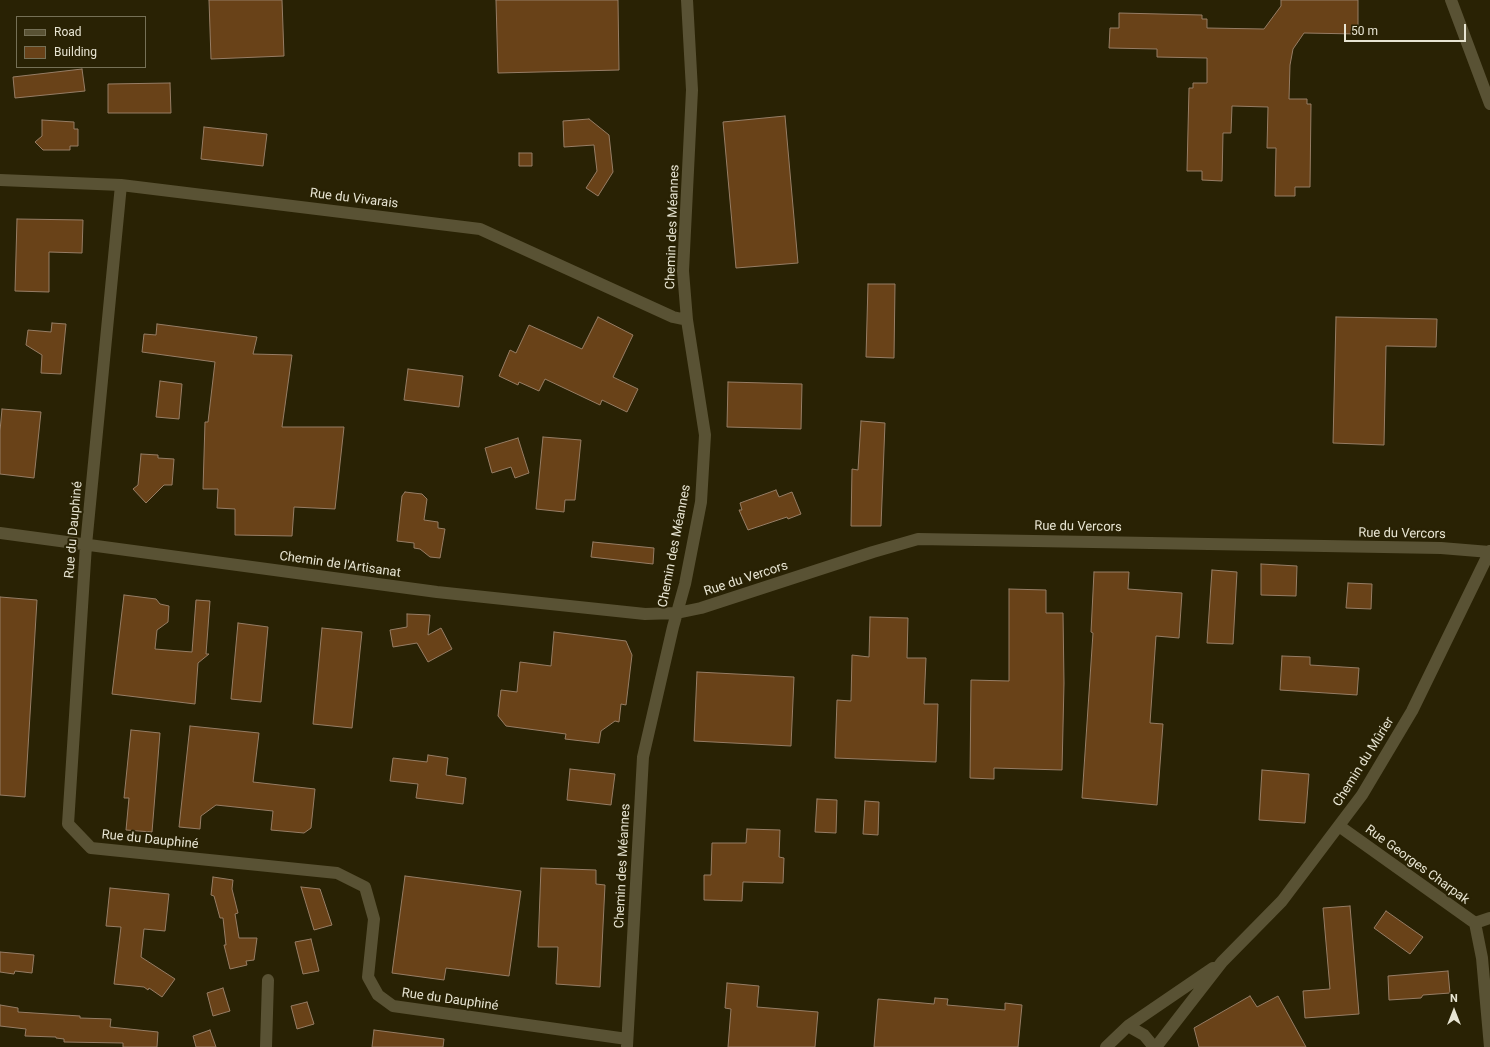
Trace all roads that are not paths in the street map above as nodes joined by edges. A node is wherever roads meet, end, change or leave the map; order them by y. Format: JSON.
{"nodes":[{"id":1,"x":687,"y":0,"type":"edge"},
{"id":2,"x":1451,"y":0,"type":"edge"},
{"id":3,"x":1490,"y":104,"type":"edge"},
{"id":4,"x":0,"y":180,"type":"edge"},
{"id":5,"x":120,"y":185,"type":"junction"},
{"id":6,"x":687,"y":320,"type":"junction"},
{"id":7,"x":0,"y":532,"type":"edge"},
{"id":8,"x":86,"y":545,"type":"junction"},
{"id":9,"x":1490,"y":551,"type":"edge"},
{"id":10,"x":677,"y":613,"type":"junction"},
{"id":11,"x":1339,"y":826,"type":"junction"},
{"id":12,"x":1490,"y":918,"type":"edge"},
{"id":13,"x":1475,"y":923,"type":"junction"},
{"id":14,"x":1222,"y":962,"type":"junction"},
{"id":15,"x":268,"y":980,"type":"dead end"},
{"id":16,"x":1128,"y":1026,"type":"junction"},
{"id":17,"x":627,"y":1043,"type":"edge"},
{"id":18,"x":266,"y":1047,"type":"edge"},
{"id":19,"x":1106,"y":1047,"type":"edge"},
{"id":20,"x":1155,"y":1047,"type":"edge"},
{"id":21,"x":1490,"y":1047,"type":"edge"}],
"edges":[{"from":1,"to":6,"type":"street","name":"Chemin des Méannes"},
{"from":2,"to":3,"type":"street"},
{"from":4,"to":5,"type":"street","name":"Rue du Vivarais"},
{"from":5,"to":6,"type":"street","name":"Rue du Vivarais"},
{"from":5,"to":8,"type":"street","name":"Rue du Dauphiné"},
{"from":6,"to":10,"type":"street","name":"Chemin des Méannes"},
{"from":7,"to":8,"type":"street","name":"Chemin de l'Artisanat"},
{"from":8,"to":10,"type":"street","name":"Chemin de l'Artisanat"},
{"from":8,"to":17,"type":"street","name":"Rue du Dauphiné"},
{"from":9,"to":10,"type":"street","name":"Rue du Vercors"},
{"from":9,"to":11,"type":"street","name":"Chemin du Mûrier"},
{"from":10,"to":17,"type":"street","name":"Chemin des Méannes"},
{"from":11,"to":13,"type":"street","name":"Rue Georges Charpak"},
{"from":11,"to":14,"type":"street","name":"Chemin du Mûrier"},
{"from":12,"to":13,"type":"street"},
{"from":13,"to":21,"type":"street","name":"Rue Georges Charpak"},
{"from":14,"to":16,"type":"street","name":"Chemin du Mûrier"},
{"from":14,"to":20,"type":"street","name":"Chemin du Mûrier"},
{"from":15,"to":18,"type":"street"},
{"from":16,"to":19,"type":"street","name":"Chemin du Mûrier"},
{"from":16,"to":20,"type":"street","name":"Chemin du Mûrier"}]}
